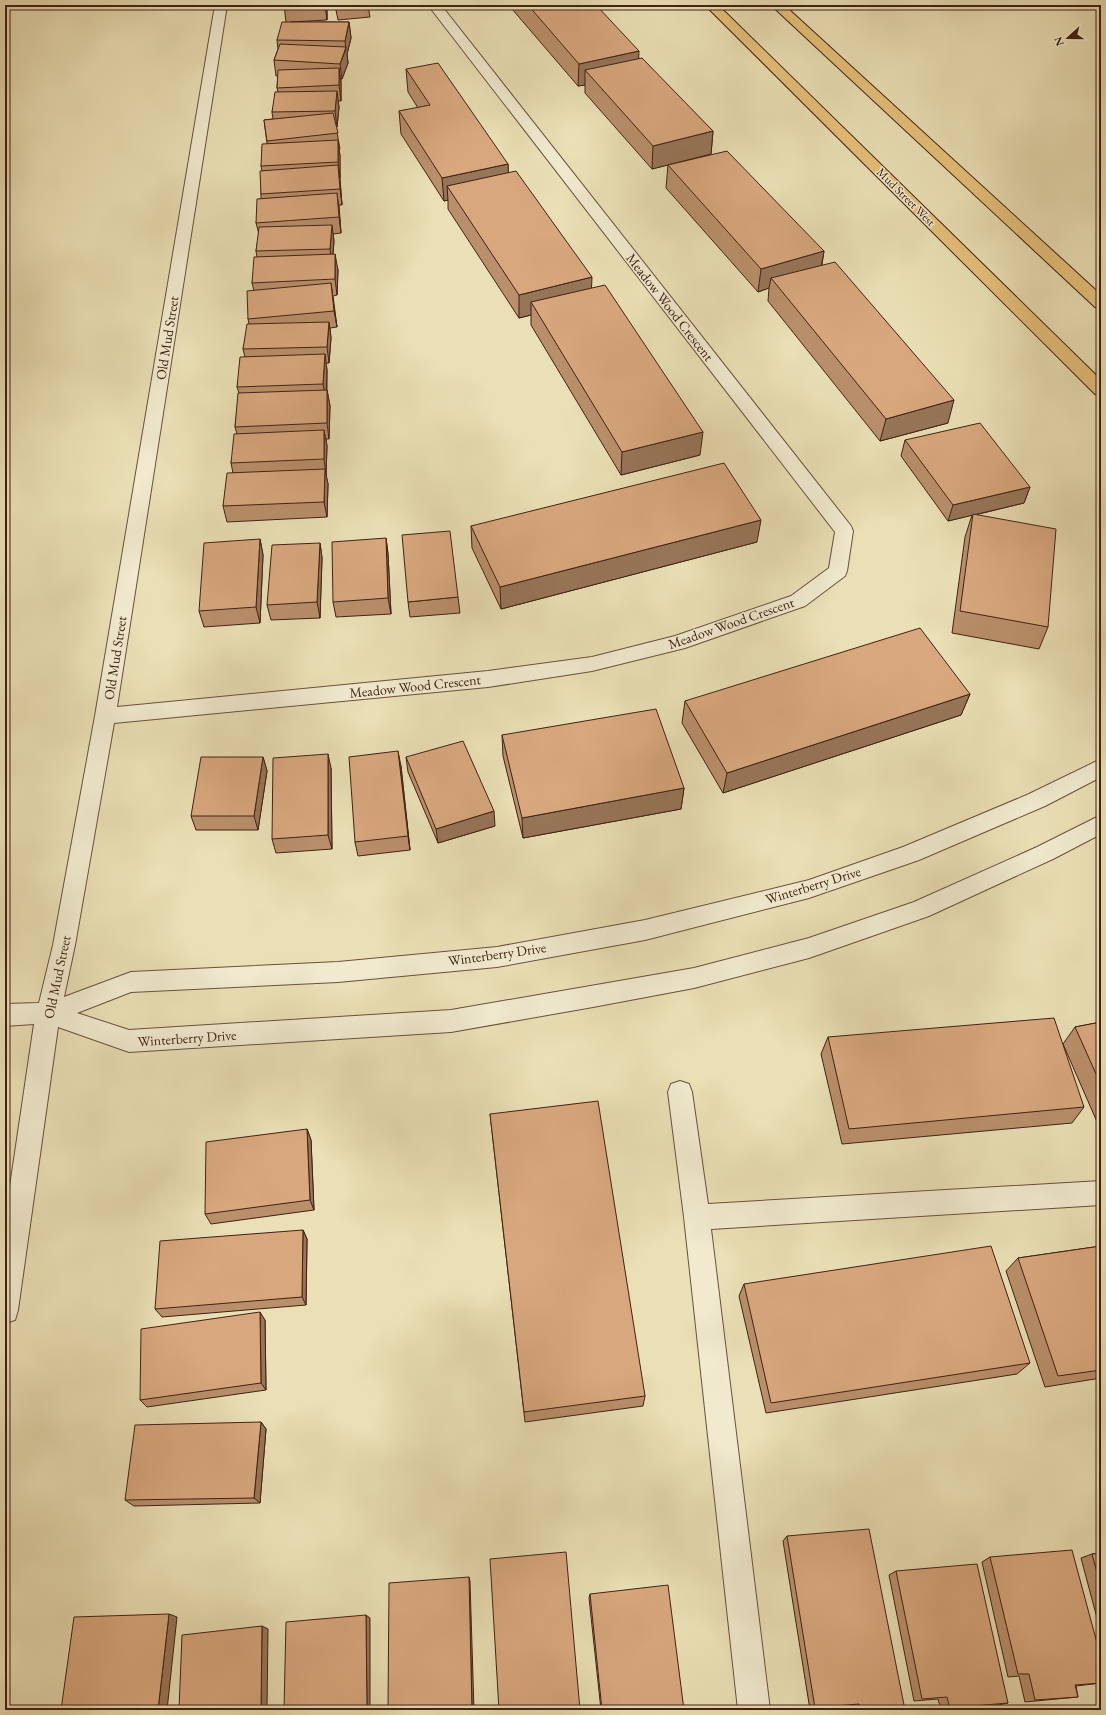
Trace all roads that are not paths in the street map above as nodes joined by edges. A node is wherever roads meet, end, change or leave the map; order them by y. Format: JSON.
{"nodes":[{"id":1,"x":221,"y":5,"type":"edge"},
{"id":2,"x":434,"y":5,"type":"edge"},
{"id":3,"x":710,"y":5,"type":"edge"},
{"id":4,"x":777,"y":5,"type":"edge"},
{"id":5,"x":1101,"y":304,"type":"edge"},
{"id":6,"x":1101,"y":390,"type":"edge"},
{"id":7,"x":105,"y":716,"type":"junction"},
{"id":8,"x":1101,"y":767,"type":"edge"},
{"id":9,"x":1101,"y":824,"type":"edge"},
{"id":10,"x":48,"y":1013,"type":"junction"},
{"id":11,"x":5,"y":1015,"type":"edge"},
{"id":12,"x":680,"y":1092,"type":"dead end"},
{"id":13,"x":1101,"y":1193,"type":"edge"},
{"id":14,"x":697,"y":1217,"type":"junction"},
{"id":15,"x":5,"y":1310,"type":"edge"},
{"id":16,"x":754,"y":1710,"type":"edge"}],
"edges":[{"from":1,"to":7,"type":"street","name":"Old Mud Street"},
{"from":2,"to":7,"type":"street","name":"Meadow Wood Crescent"},
{"from":3,"to":6,"type":"main road","name":"Mud Street West"},
{"from":4,"to":5,"type":"main road"},
{"from":7,"to":10,"type":"street","name":"Old Mud Street"},
{"from":8,"to":10,"type":"street","name":"Winterberry Drive"},
{"from":9,"to":10,"type":"street","name":"Winterberry Drive"},
{"from":10,"to":11,"type":"street"},
{"from":10,"to":15,"type":"street","name":"Old Mud Street"},
{"from":12,"to":14,"type":"street"},
{"from":13,"to":14,"type":"street"},
{"from":14,"to":16,"type":"street"}]}
